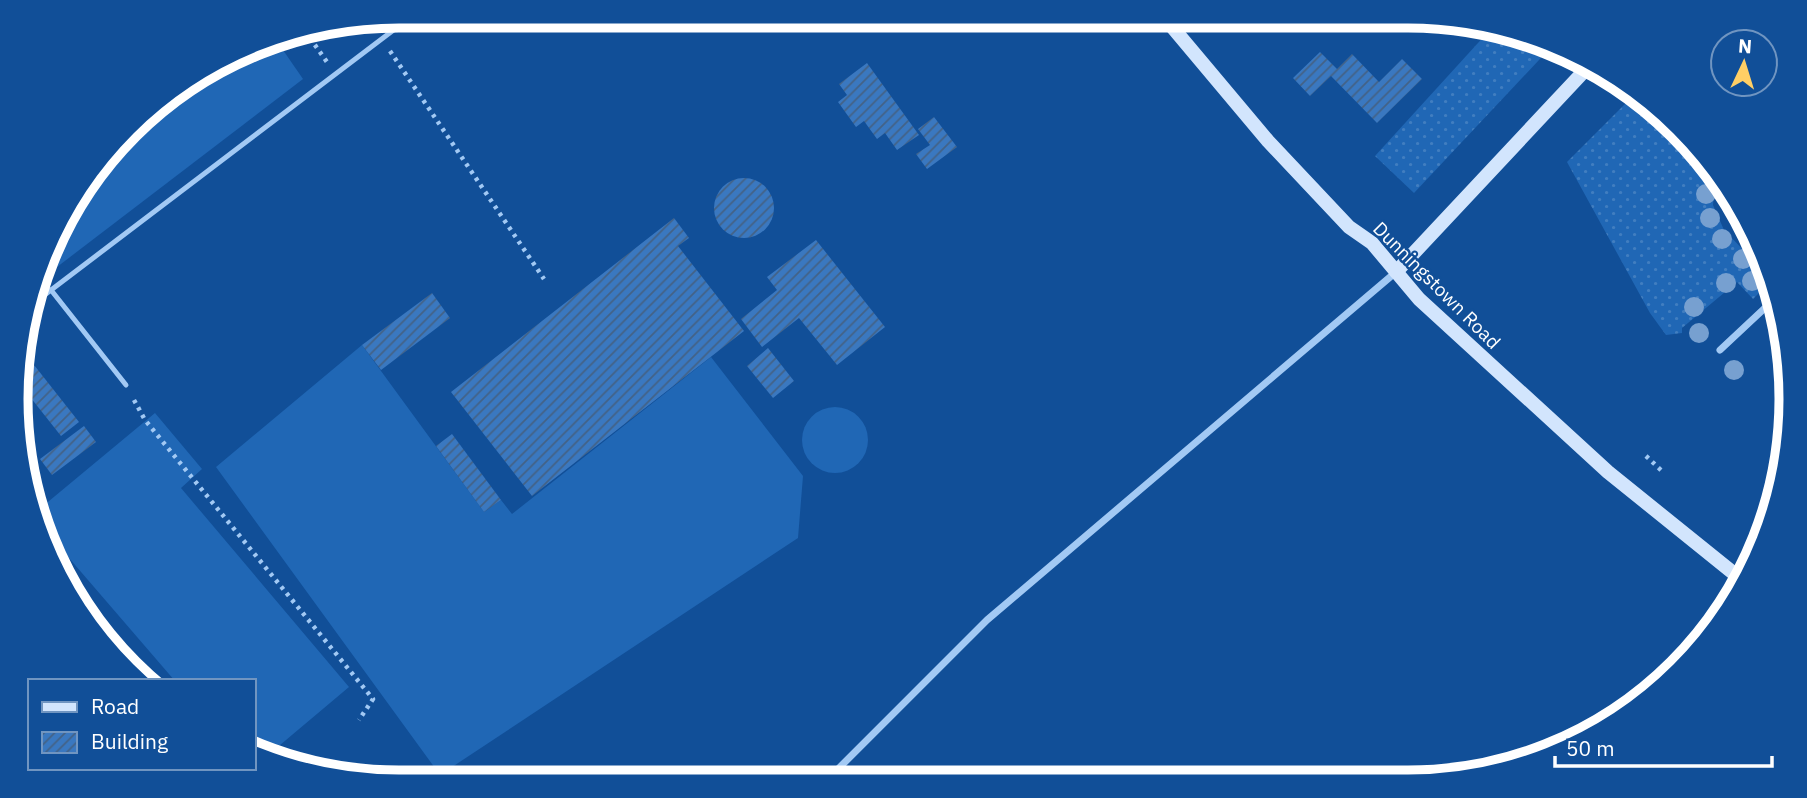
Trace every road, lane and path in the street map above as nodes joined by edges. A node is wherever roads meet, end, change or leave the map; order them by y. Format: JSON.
{"nodes":[{"id":1,"x":395,"y":28,"type":"edge"},
{"id":2,"x":1173,"y":28,"type":"edge"},
{"id":3,"x":382,"y":38,"type":"junction"},
{"id":4,"x":311,"y":39,"type":"edge"},
{"id":5,"x":337,"y":72,"type":"junction"},
{"id":6,"x":1583,"y":72,"type":"edge"},
{"id":7,"x":1396,"y":272,"type":"junction"},
{"id":8,"x":544,"y":279,"type":"dead end"},
{"id":9,"x":51,"y":290,"type":"junction"},
{"id":10,"x":43,"y":296,"type":"edge"},
{"id":11,"x":1767,"y":306,"type":"edge"},
{"id":12,"x":1720,"y":350,"type":"dead end"},
{"id":13,"x":126,"y":385,"type":"joint"},
{"id":14,"x":1646,"y":456,"type":"dead end"},
{"id":15,"x":1663,"y":472,"type":"dead end"},
{"id":16,"x":1735,"y":574,"type":"edge"},
{"id":17,"x":359,"y":720,"type":"dead end"},
{"id":18,"x":837,"y":770,"type":"edge"}],
"edges":[{"from":1,"to":3,"type":"lane"},
{"from":2,"to":7,"type":"street","name":"Dunningstown Road"},
{"from":3,"to":5,"type":"lane"},
{"from":3,"to":8,"type":"path"},
{"from":4,"to":5,"type":"path"},
{"from":5,"to":9,"type":"lane"},
{"from":6,"to":7,"type":"street"},
{"from":7,"to":16,"type":"street","name":"Dunningstown Road"},
{"from":7,"to":18,"type":"street"},
{"from":9,"to":10,"type":"lane"},
{"from":9,"to":13,"type":"lane"},
{"from":11,"to":12,"type":"street"},
{"from":13,"to":17,"type":"path"},
{"from":14,"to":15,"type":"path"}]}
